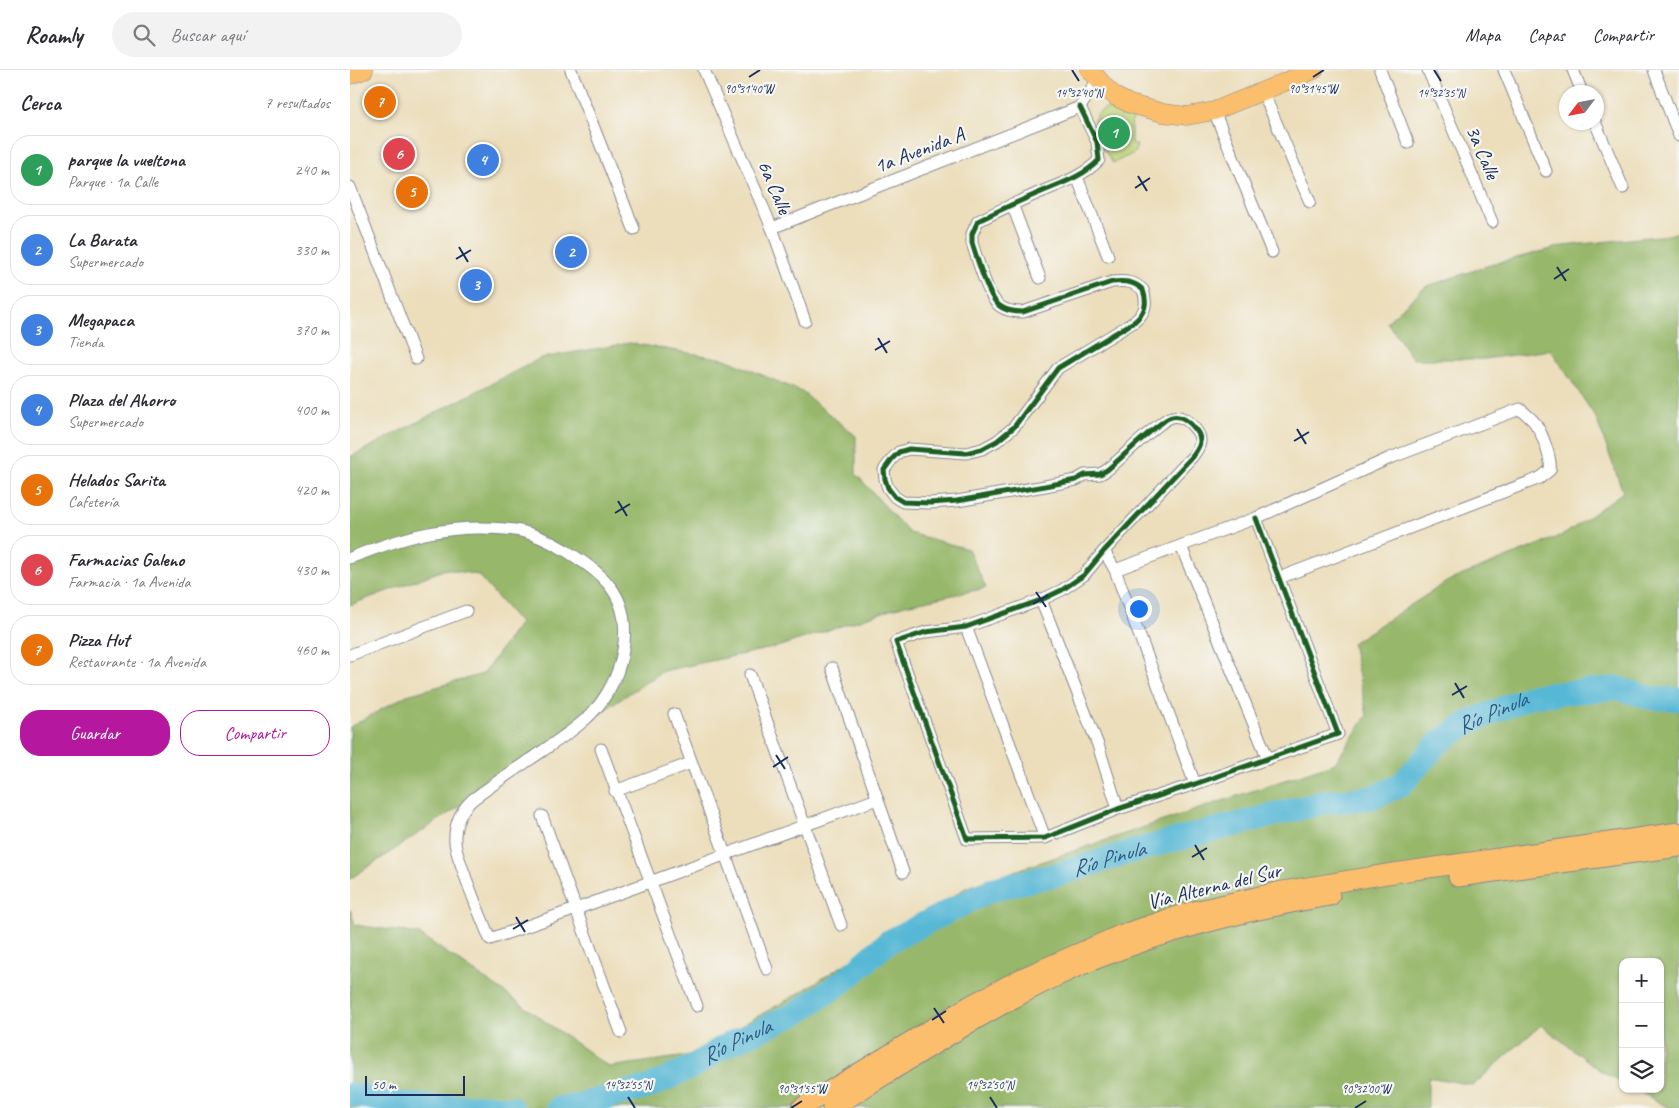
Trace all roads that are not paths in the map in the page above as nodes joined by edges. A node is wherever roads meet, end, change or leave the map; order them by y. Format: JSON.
{"nodes":[{"id":1,"x":364,"y":70,"type":"edge"},
{"id":2,"x":571,"y":70,"type":"edge"},
{"id":3,"x":1314,"y":70,"type":"edge"},
{"id":4,"x":1380,"y":70,"type":"edge"},
{"id":5,"x":1428,"y":70,"type":"edge"},
{"id":6,"x":1504,"y":70,"type":"edge"},
{"id":7,"x":1573,"y":70,"type":"edge"},
{"id":8,"x":1654,"y":70,"type":"edge"},
{"id":9,"x":708,"y":71,"type":"edge"},
{"id":10,"x":350,"y":75,"type":"edge"},
{"id":11,"x":1094,"y":75,"type":"edge"},
{"id":12,"x":1579,"y":85,"type":"edge"},
{"id":13,"x":1263,"y":92,"type":"junction"},
{"id":14,"x":1080,"y":107,"type":"junction"},
{"id":15,"x":1214,"y":111,"type":"junction"},
{"id":16,"x":1598,"y":130,"type":"edge"},
{"id":17,"x":1679,"y":136,"type":"edge"},
{"id":18,"x":1408,"y":143,"type":"dead end"},
{"id":19,"x":1546,"y":171,"type":"dead end"},
{"id":20,"x":1076,"y":177,"type":"junction"},
{"id":21,"x":350,"y":187,"type":"edge"},
{"id":22,"x":1623,"y":188,"type":"dead end"},
{"id":23,"x":1310,"y":202,"type":"dead end"},
{"id":24,"x":1012,"y":204,"type":"junction"},
{"id":25,"x":1492,"y":222,"type":"dead end"},
{"id":26,"x":772,"y":228,"type":"junction"},
{"id":27,"x":634,"y":229,"type":"dead end"},
{"id":28,"x":1272,"y":252,"type":"dead end"},
{"id":29,"x":1108,"y":256,"type":"dead end"},
{"id":30,"x":1040,"y":278,"type":"dead end"},
{"id":31,"x":806,"y":321,"type":"dead end"},
{"id":32,"x":416,"y":358,"type":"dead end"},
{"id":33,"x":1256,"y":518,"type":"junction"},
{"id":34,"x":1181,"y":546,"type":"junction"},
{"id":35,"x":1104,"y":551,"type":"junction"},
{"id":36,"x":350,"y":558,"type":"edge"},
{"id":37,"x":1115,"y":570,"type":"junction"},
{"id":38,"x":1279,"y":578,"type":"junction"},
{"id":39,"x":1041,"y":600,"type":"junction"},
{"id":40,"x":466,"y":611,"type":"dead end"},
{"id":41,"x":966,"y":626,"type":"junction"},
{"id":42,"x":350,"y":655,"type":"edge"},
{"id":43,"x":832,"y":668,"type":"dead end"},
{"id":44,"x":750,"y":675,"type":"dead end"},
{"id":45,"x":674,"y":714,"type":"dead end"},
{"id":46,"x":601,"y":749,"type":"dead end"},
{"id":47,"x":1268,"y":759,"type":"junction"},
{"id":48,"x":691,"y":763,"type":"junction"},
{"id":49,"x":1195,"y":784,"type":"junction"},
{"id":50,"x":615,"y":791,"type":"junction"},
{"id":51,"x":877,"y":799,"type":"junction"},
{"id":52,"x":1118,"y":810,"type":"junction"},
{"id":53,"x":542,"y":816,"type":"dead end"},
{"id":54,"x":805,"y":825,"type":"junction"},
{"id":55,"x":1679,"y":832,"type":"edge"},
{"id":56,"x":1045,"y":838,"type":"junction"},
{"id":57,"x":1679,"y":847,"type":"edge"},
{"id":58,"x":725,"y":854,"type":"junction"},
{"id":59,"x":903,"y":872,"type":"dead end"},
{"id":60,"x":651,"y":882,"type":"junction"},
{"id":61,"x":576,"y":909,"type":"junction"},
{"id":62,"x":841,"y":925,"type":"dead end"},
{"id":63,"x":767,"y":969,"type":"dead end"},
{"id":64,"x":697,"y":1006,"type":"dead end"},
{"id":65,"x":620,"y":1032,"type":"dead end"},
{"id":66,"x":801,"y":1108,"type":"edge"},
{"id":67,"x":832,"y":1108,"type":"edge"}],
"edges":[{"from":1,"to":10,"type":"main road"},
{"from":2,"to":27,"type":"street"},
{"from":3,"to":13,"type":"main road"},
{"from":4,"to":18,"type":"street"},
{"from":5,"to":25,"type":"street","name":"3a Calle"},
{"from":6,"to":19,"type":"street"},
{"from":7,"to":12,"type":"street"},
{"from":8,"to":17,"type":"street"},
{"from":9,"to":26,"type":"street","name":"6a Calle"},
{"from":11,"to":14,"type":"street"},
{"from":11,"to":15,"type":"main road"},
{"from":13,"to":15,"type":"main road"},
{"from":13,"to":23,"type":"street"},
{"from":14,"to":20,"type":"street"},
{"from":14,"to":26,"type":"street","name":"1a Avenida A"},
{"from":15,"to":28,"type":"street"},
{"from":16,"to":22,"type":"street"},
{"from":20,"to":24,"type":"street"},
{"from":20,"to":29,"type":"street"},
{"from":21,"to":32,"type":"street"},
{"from":24,"to":30,"type":"street"},
{"from":24,"to":35,"type":"street"},
{"from":26,"to":31,"type":"street","name":"6a Calle"},
{"from":33,"to":34,"type":"street"},
{"from":33,"to":38,"type":"street"},
{"from":33,"to":38,"type":"street"},
{"from":34,"to":37,"type":"street"},
{"from":34,"to":47,"type":"street"},
{"from":35,"to":37,"type":"street"},
{"from":35,"to":39,"type":"street"},
{"from":36,"to":61,"type":"street"},
{"from":37,"to":49,"type":"street"},
{"from":38,"to":47,"type":"street"},
{"from":39,"to":41,"type":"street"},
{"from":39,"to":52,"type":"street"},
{"from":40,"to":42,"type":"street"},
{"from":41,"to":56,"type":"street"},
{"from":41,"to":56,"type":"street"},
{"from":43,"to":51,"type":"street"},
{"from":44,"to":54,"type":"street"},
{"from":45,"to":48,"type":"street"},
{"from":46,"to":50,"type":"street"},
{"from":47,"to":49,"type":"street"},
{"from":48,"to":50,"type":"street"},
{"from":48,"to":58,"type":"street"},
{"from":49,"to":52,"type":"street"},
{"from":50,"to":60,"type":"street"},
{"from":51,"to":54,"type":"street"},
{"from":51,"to":59,"type":"street"},
{"from":52,"to":56,"type":"street"},
{"from":53,"to":61,"type":"street"},
{"from":54,"to":58,"type":"street"},
{"from":54,"to":62,"type":"street"},
{"from":55,"to":66,"type":"highway","name":"Vía Alterna del Sur"},
{"from":57,"to":67,"type":"highway","name":"Vía Alterna del Sur"},
{"from":58,"to":60,"type":"street"},
{"from":58,"to":63,"type":"street"},
{"from":60,"to":61,"type":"street"},
{"from":60,"to":64,"type":"street"},
{"from":61,"to":65,"type":"street"}]}
